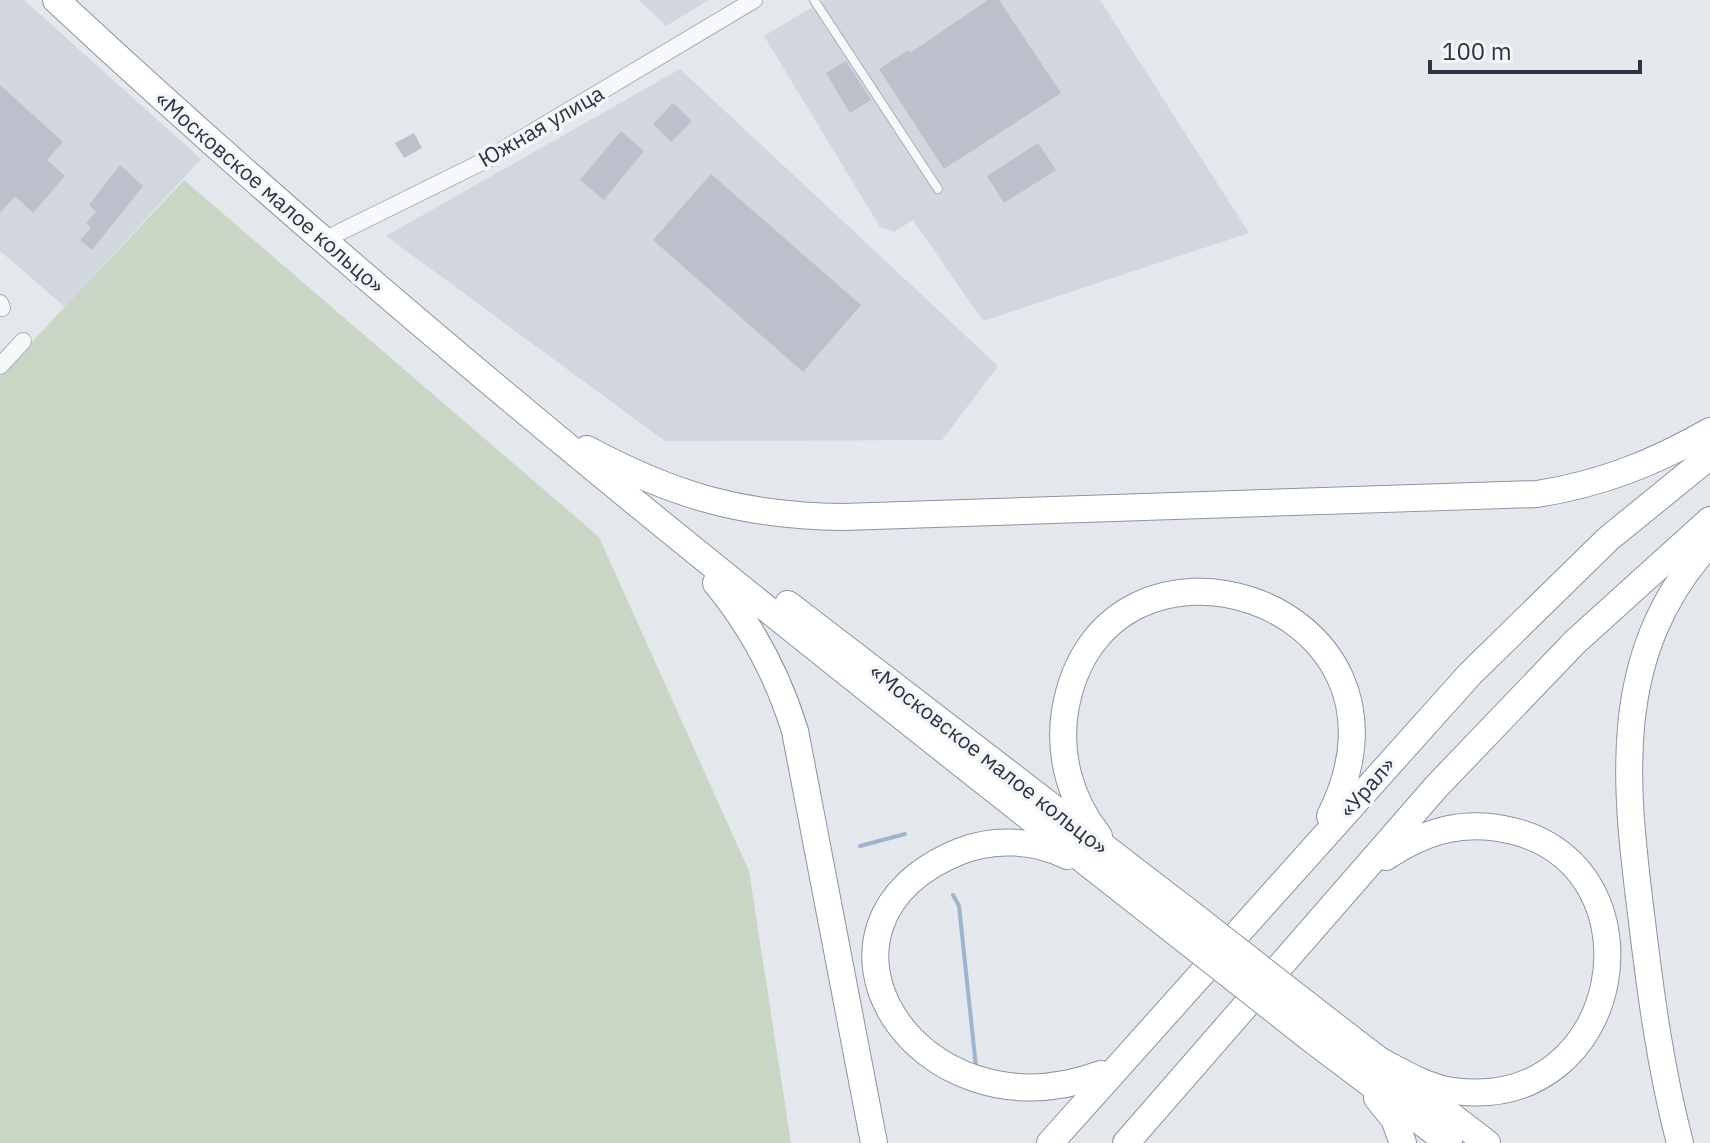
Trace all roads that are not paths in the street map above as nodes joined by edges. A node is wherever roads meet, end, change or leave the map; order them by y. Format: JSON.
{"nodes":[{"id":1,"x":56,"y":0,"type":"edge"},
{"id":2,"x":754,"y":0,"type":"edge"},
{"id":3,"x":814,"y":0,"type":"edge"},
{"id":4,"x":938,"y":189,"type":"dead end"},
{"id":5,"x":322,"y":241,"type":"junction"},
{"id":6,"x":23,"y":341,"type":"dead end"},
{"id":7,"x":0,"y":366,"type":"edge"},
{"id":8,"x":488,"y":378,"type":"junction"},
{"id":9,"x":1710,"y":431,"type":"edge"},
{"id":10,"x":575,"y":443,"type":"junction"},
{"id":11,"x":1710,"y":456,"type":"edge"},
{"id":12,"x":1710,"y":520,"type":"edge"},
{"id":13,"x":673,"y":536,"type":"junction"},
{"id":14,"x":1710,"y":543,"type":"edge"},
{"id":15,"x":1311,"y":851,"type":"junction"},
{"id":16,"x":1125,"y":878,"type":"junction"},
{"id":17,"x":1335,"y":901,"type":"junction"},
{"id":18,"x":1127,"y":1056,"type":"junction"},
{"id":19,"x":1366,"y":1066,"type":"junction"},
{"id":20,"x":1171,"y":1093,"type":"junction"},
{"id":21,"x":874,"y":1143,"type":"edge"},
{"id":22,"x":1050,"y":1143,"type":"edge"},
{"id":23,"x":1126,"y":1143,"type":"edge"},
{"id":24,"x":1154,"y":1143,"type":"edge"},
{"id":25,"x":1403,"y":1143,"type":"edge"},
{"id":26,"x":1449,"y":1143,"type":"edge"},
{"id":27,"x":1487,"y":1143,"type":"edge"},
{"id":28,"x":1680,"y":1143,"type":"edge"}],
"edges":[{"from":1,"to":5,"type":"highway","name":"«Московское малое кольцо»"},
{"from":2,"to":5,"type":"street","name":"Южная улица"},
{"from":3,"to":4,"type":"lane"},
{"from":5,"to":8,"type":"highway","name":"«Московское малое кольцо»"},
{"from":6,"to":7,"type":"street"},
{"from":8,"to":10,"type":"highway","name":"«Московское малое кольцо»"},
{"from":8,"to":13,"type":"highway","name":"«Московское малое кольцо»"},
{"from":9,"to":10,"type":"highway"},
{"from":10,"to":16,"type":"highway","name":"«Московское малое кольцо»"},
{"from":11,"to":15,"type":"highway","name":"«Урал»"},
{"from":12,"to":17,"type":"highway"},
{"from":13,"to":16,"type":"highway","name":"«Московское малое кольцо»"},
{"from":13,"to":21,"type":"highway"},
{"from":14,"to":28,"type":"highway"},
{"from":15,"to":16,"type":"highway"},
{"from":15,"to":18,"type":"highway","name":"«Урал»"},
{"from":16,"to":18,"type":"highway"},
{"from":16,"to":19,"type":"highway","name":"«Московское малое кольцо»","bridge":true},
{"from":17,"to":19,"type":"highway"},
{"from":17,"to":20,"type":"highway"},
{"from":18,"to":22,"type":"highway","name":"«Урал»"},
{"from":19,"to":25,"type":"highway"},
{"from":19,"to":26,"type":"highway","name":"«Московское малое кольцо»"},
{"from":19,"to":27,"type":"highway","name":"«Московское малое кольцо»"},
{"from":20,"to":23,"type":"highway"},
{"from":20,"to":24,"type":"highway"}]}
